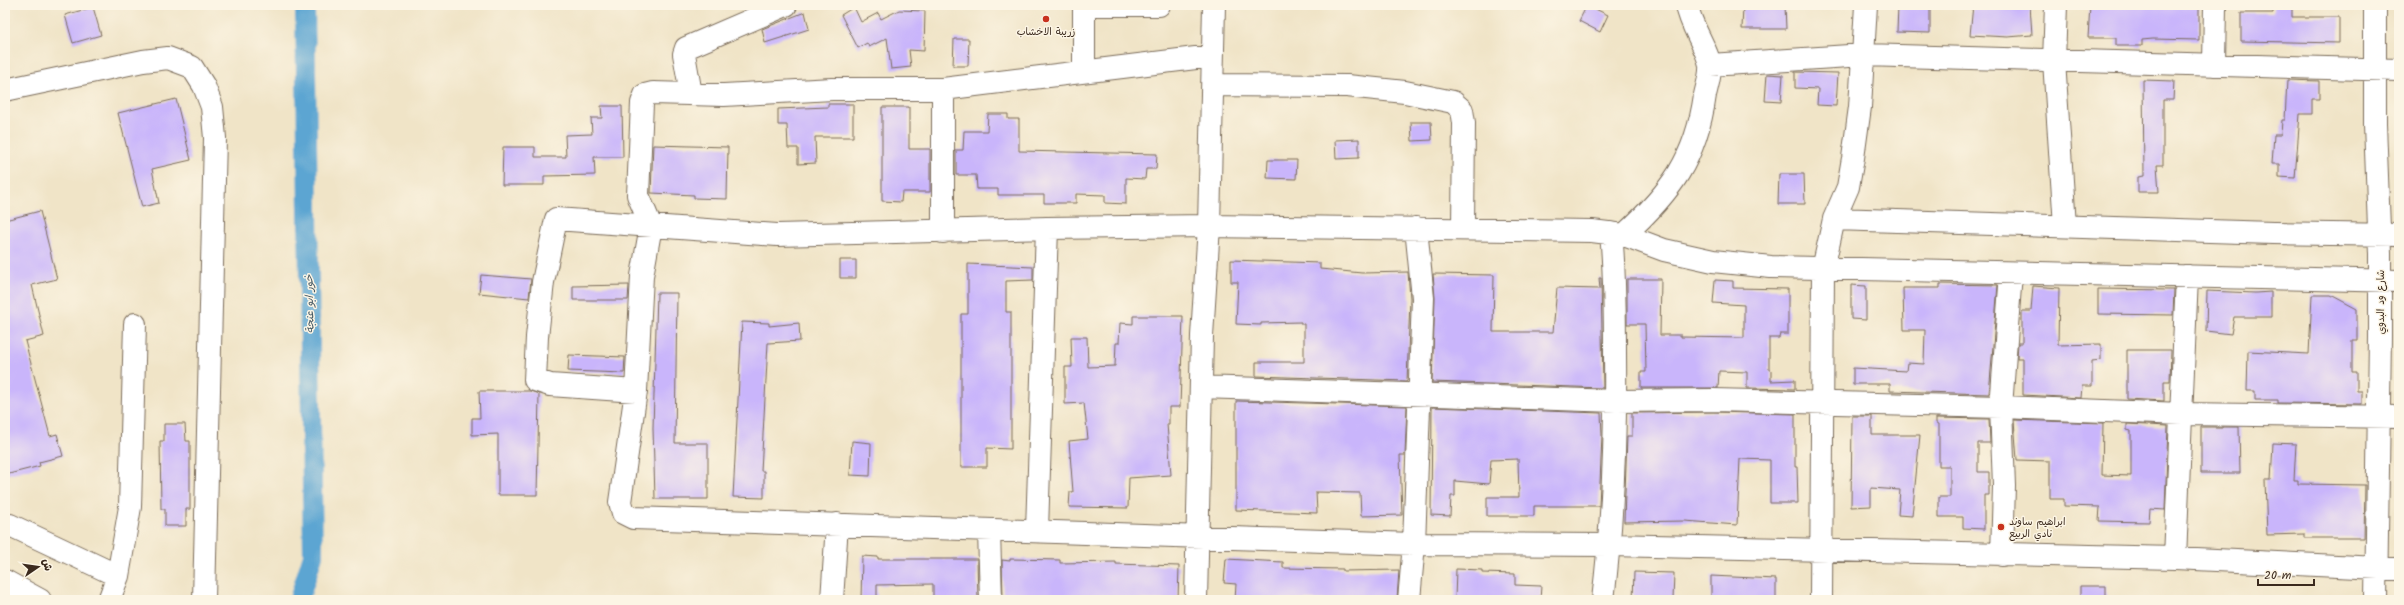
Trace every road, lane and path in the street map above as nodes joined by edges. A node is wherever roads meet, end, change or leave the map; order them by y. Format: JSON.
{"nodes":[{"id":1,"x":786,"y":5,"type":"edge"},
{"id":2,"x":1084,"y":5,"type":"edge"},
{"id":3,"x":1159,"y":5,"type":"edge"},
{"id":4,"x":1214,"y":5,"type":"edge"},
{"id":5,"x":1687,"y":5,"type":"edge"},
{"id":6,"x":1866,"y":5,"type":"edge"},
{"id":7,"x":2056,"y":5,"type":"edge"},
{"id":8,"x":2215,"y":5,"type":"edge"},
{"id":9,"x":2375,"y":5,"type":"edge"},
{"id":10,"x":1212,"y":56,"type":"junction"},
{"id":11,"x":1864,"y":56,"type":"junction"},
{"id":12,"x":2054,"y":61,"type":"junction"},
{"id":13,"x":2214,"y":64,"type":"junction"},
{"id":14,"x":1710,"y":65,"type":"junction"},
{"id":15,"x":2374,"y":70,"type":"junction"},
{"id":16,"x":2399,"y":70,"type":"edge"},
{"id":17,"x":1084,"y":71,"type":"junction"},
{"id":18,"x":1213,"y":85,"type":"junction"},
{"id":19,"x":943,"y":88,"type":"junction"},
{"id":20,"x":5,"y":90,"type":"edge"},
{"id":21,"x":691,"y":94,"type":"junction"},
{"id":22,"x":1834,"y":219,"type":"junction"},
{"id":23,"x":651,"y":226,"type":"junction"},
{"id":24,"x":1209,"y":226,"type":"junction"},
{"id":25,"x":2065,"y":226,"type":"junction"},
{"id":26,"x":1047,"y":228,"type":"junction"},
{"id":27,"x":1416,"y":228,"type":"junction"},
{"id":28,"x":1463,"y":228,"type":"junction"},
{"id":29,"x":943,"y":232,"type":"junction"},
{"id":30,"x":1617,"y":234,"type":"junction"},
{"id":31,"x":2389,"y":234,"type":"edge"},
{"id":32,"x":1823,"y":269,"type":"junction"},
{"id":33,"x":2011,"y":273,"type":"junction"},
{"id":34,"x":2187,"y":276,"type":"junction"},
{"id":35,"x":2390,"y":281,"type":"edge"},
{"id":36,"x":135,"y":324,"type":"dead end"},
{"id":37,"x":1201,"y":387,"type":"junction"},
{"id":38,"x":636,"y":391,"type":"junction"},
{"id":39,"x":1418,"y":395,"type":"junction"},
{"id":40,"x":1616,"y":401,"type":"junction"},
{"id":41,"x":1822,"y":403,"type":"junction"},
{"id":42,"x":2001,"y":407,"type":"junction"},
{"id":43,"x":2182,"y":414,"type":"junction"},
{"id":44,"x":2389,"y":417,"type":"edge"},
{"id":45,"x":837,"y":524,"type":"junction"},
{"id":46,"x":5,"y":525,"type":"edge"},
{"id":47,"x":989,"y":530,"type":"junction"},
{"id":48,"x":1037,"y":530,"type":"junction"},
{"id":49,"x":1198,"y":536,"type":"junction"},
{"id":50,"x":1414,"y":544,"type":"junction"},
{"id":51,"x":1610,"y":545,"type":"junction"},
{"id":52,"x":1822,"y":551,"type":"junction"},
{"id":53,"x":2002,"y":555,"type":"junction"},
{"id":54,"x":2175,"y":558,"type":"junction"},
{"id":55,"x":2377,"y":568,"type":"junction"},
{"id":56,"x":2399,"y":569,"type":"edge"},
{"id":57,"x":118,"y":576,"type":"junction"},
{"id":58,"x":5,"y":581,"type":"edge"},
{"id":59,"x":40,"y":600,"type":"edge"},
{"id":60,"x":109,"y":600,"type":"edge"},
{"id":61,"x":204,"y":600,"type":"edge"},
{"id":62,"x":832,"y":600,"type":"edge"},
{"id":63,"x":991,"y":600,"type":"edge"},
{"id":64,"x":1196,"y":600,"type":"edge"},
{"id":65,"x":1409,"y":600,"type":"edge"},
{"id":66,"x":1603,"y":600,"type":"edge"},
{"id":67,"x":1821,"y":600,"type":"edge"},
{"id":68,"x":2376,"y":600,"type":"edge"}],
"edges":[{"from":1,"to":21,"type":"street"},
{"from":2,"to":3,"type":"street"},
{"from":2,"to":17,"type":"street"},
{"from":4,"to":10,"type":"street"},
{"from":5,"to":14,"type":"street"},
{"from":6,"to":11,"type":"street"},
{"from":7,"to":12,"type":"street"},
{"from":8,"to":13,"type":"street"},
{"from":9,"to":15,"type":"street","name":"شارع ود البدوي"},
{"from":10,"to":17,"type":"street"},
{"from":10,"to":18,"type":"street"},
{"from":11,"to":12,"type":"street"},
{"from":11,"to":14,"type":"street"},
{"from":11,"to":22,"type":"street"},
{"from":12,"to":13,"type":"street"},
{"from":12,"to":25,"type":"street"},
{"from":13,"to":15,"type":"street"},
{"from":14,"to":30,"type":"street"},
{"from":15,"to":16,"type":"street"},
{"from":15,"to":31,"type":"street","name":"شارع ود البدوي"},
{"from":17,"to":19,"type":"street"},
{"from":18,"to":24,"type":"street"},
{"from":18,"to":28,"type":"street"},
{"from":19,"to":21,"type":"street"},
{"from":19,"to":29,"type":"street"},
{"from":20,"to":61,"type":"street"},
{"from":21,"to":23,"type":"street"},
{"from":22,"to":25,"type":"street"},
{"from":22,"to":32,"type":"street"},
{"from":23,"to":29,"type":"street"},
{"from":23,"to":38,"type":"street"},
{"from":23,"to":38,"type":"street"},
{"from":24,"to":26,"type":"street"},
{"from":24,"to":27,"type":"street"},
{"from":24,"to":37,"type":"street"},
{"from":25,"to":31,"type":"street"},
{"from":26,"to":29,"type":"street"},
{"from":26,"to":48,"type":"street"},
{"from":27,"to":28,"type":"street"},
{"from":27,"to":39,"type":"street"},
{"from":28,"to":30,"type":"street"},
{"from":30,"to":32,"type":"street"},
{"from":30,"to":40,"type":"street"},
{"from":31,"to":35,"type":"street","name":"شارع ود البدوي"},
{"from":32,"to":33,"type":"street"},
{"from":32,"to":41,"type":"street"},
{"from":33,"to":34,"type":"street"},
{"from":33,"to":42,"type":"street"},
{"from":34,"to":35,"type":"street"},
{"from":34,"to":43,"type":"street"},
{"from":35,"to":44,"type":"street","name":"شارع ود البدوي"},
{"from":36,"to":57,"type":"street"},
{"from":37,"to":39,"type":"street"},
{"from":37,"to":49,"type":"street"},
{"from":38,"to":45,"type":"street"},
{"from":39,"to":40,"type":"street"},
{"from":39,"to":50,"type":"street"},
{"from":40,"to":41,"type":"street"},
{"from":40,"to":51,"type":"street"},
{"from":41,"to":42,"type":"street"},
{"from":41,"to":52,"type":"street"},
{"from":42,"to":43,"type":"street"},
{"from":42,"to":53,"type":"street"},
{"from":43,"to":44,"type":"street"},
{"from":43,"to":54,"type":"street"},
{"from":44,"to":55,"type":"street","name":"شارع ود البدوي"},
{"from":45,"to":47,"type":"street"},
{"from":45,"to":62,"type":"street"},
{"from":46,"to":57,"type":"street"},
{"from":47,"to":48,"type":"street"},
{"from":47,"to":63,"type":"street"},
{"from":48,"to":49,"type":"street"},
{"from":49,"to":50,"type":"street"},
{"from":49,"to":64,"type":"street"},
{"from":50,"to":51,"type":"street"},
{"from":50,"to":65,"type":"street"},
{"from":51,"to":52,"type":"street"},
{"from":51,"to":66,"type":"street"},
{"from":52,"to":53,"type":"street"},
{"from":52,"to":67,"type":"street"},
{"from":53,"to":54,"type":"street"},
{"from":54,"to":55,"type":"street"},
{"from":55,"to":56,"type":"street"},
{"from":55,"to":68,"type":"street","name":"شارع ود البدوي"},
{"from":57,"to":60,"type":"street"},
{"from":58,"to":59,"type":"street"}]}
